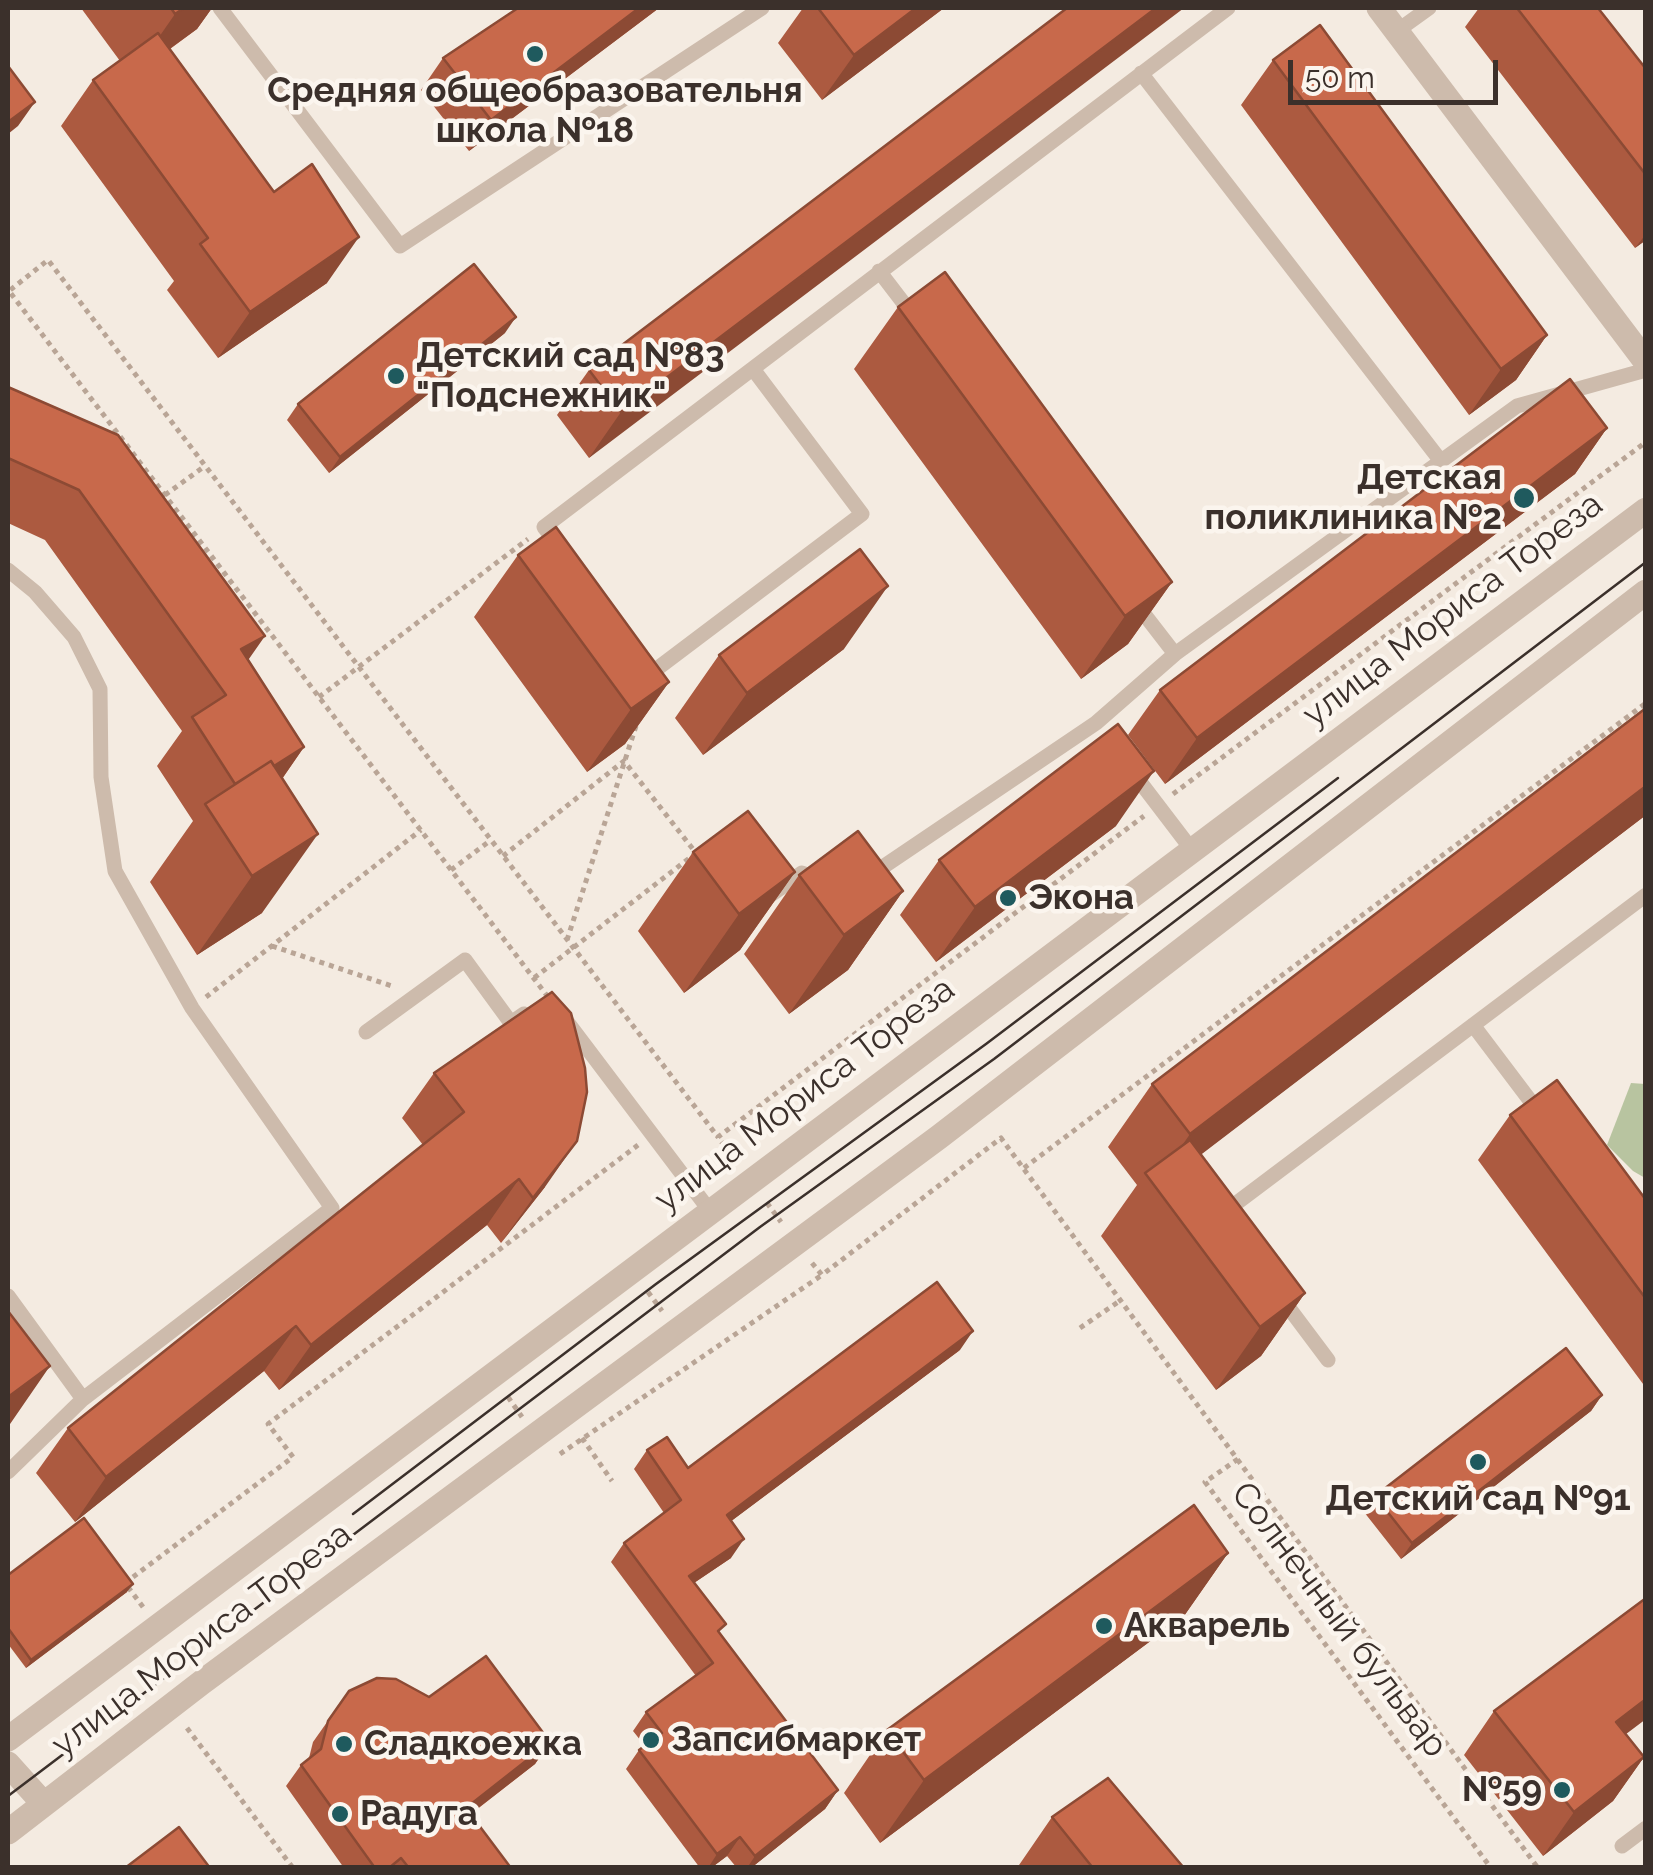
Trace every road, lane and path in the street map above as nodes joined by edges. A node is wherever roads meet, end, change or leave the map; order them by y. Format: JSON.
{"nodes":[{"id":1,"x":220,"y":8,"type":"edge"},
{"id":2,"x":762,"y":8,"type":"edge"},
{"id":3,"x":1228,"y":8,"type":"edge"},
{"id":4,"x":1379,"y":8,"type":"edge"},
{"id":5,"x":1429,"y":8,"type":"edge"},
{"id":6,"x":1397,"y":31,"type":"junction"},
{"id":7,"x":1141,"y":73,"type":"junction"},
{"id":8,"x":879,"y":271,"type":"junction"},
{"id":9,"x":926,"y":332,"type":"edge"},
{"id":10,"x":1646,"y":362,"type":"edge"},
{"id":11,"x":753,"y":369,"type":"junction"},
{"id":12,"x":1646,"y":370,"type":"edge"},
{"id":13,"x":1440,"y":460,"type":"junction"},
{"id":14,"x":205,"y":466,"type":"junction"},
{"id":15,"x":165,"y":496,"type":"junction"},
{"id":16,"x":1646,"y":510,"type":"edge"},
{"id":17,"x":544,"y":526,"type":"junction"},
{"id":18,"x":566,"y":556,"type":"edge"},
{"id":19,"x":8,"y":570,"type":"edge"},
{"id":20,"x":1127,"y":592,"type":"edge"},
{"id":21,"x":1646,"y":592,"type":"edge"},
{"id":22,"x":632,"y":642,"type":"edge"},
{"id":23,"x":1175,"y":654,"type":"junction"},
{"id":24,"x":359,"y":667,"type":"junction"},
{"id":25,"x":319,"y":698,"type":"junction"},
{"id":26,"x":1646,"y":703,"type":"edge"},
{"id":27,"x":636,"y":725,"type":"edge"},
{"id":28,"x":1106,"y":736,"type":"junction"},
{"id":29,"x":624,"y":762,"type":"junction"},
{"id":30,"x":421,"y":830,"type":"junction"},
{"id":31,"x":491,"y":840,"type":"junction"},
{"id":32,"x":1192,"y":850,"type":"junction"},
{"id":33,"x":696,"y":853,"type":"junction"},
{"id":34,"x":503,"y":856,"type":"junction"},
{"id":35,"x":711,"y":861,"type":"edge"},
{"id":36,"x":452,"y":870,"type":"junction"},
{"id":37,"x":836,"y":882,"type":"edge"},
{"id":38,"x":854,"y":887,"type":"edge"},
{"id":39,"x":1646,"y":895,"type":"edge"},
{"id":40,"x":755,"y":906,"type":"edge"},
{"id":41,"x":567,"y":940,"type":"junction"},
{"id":42,"x":272,"y":946,"type":"junction"},
{"id":43,"x":573,"y":948,"type":"junction"},
{"id":44,"x":534,"y":978,"type":"junction"},
{"id":45,"x":418,"y":994,"type":"junction"},
{"id":46,"x":548,"y":996,"type":"joint"},
{"id":47,"x":192,"y":1008,"type":"junction"},
{"id":48,"x":560,"y":1012,"type":"edge"},
{"id":49,"x":1473,"y":1025,"type":"junction"},
{"id":50,"x":366,"y":1032,"type":"dead end"},
{"id":51,"x":1553,"y":1132,"type":"edge"},
{"id":52,"x":718,"y":1138,"type":"dead end"},
{"id":53,"x":1002,"y":1138,"type":"dead end"},
{"id":54,"x":1024,"y":1168,"type":"junction"},
{"id":55,"x":710,"y":1210,"type":"junction"},
{"id":56,"x":1230,"y":1230,"type":"edge"},
{"id":57,"x":642,"y":1284,"type":"dead end"},
{"id":58,"x":1274,"y":1288,"type":"edge"},
{"id":59,"x":8,"y":1296,"type":"edge"},
{"id":60,"x":1120,"y":1300,"type":"junction"},
{"id":61,"x":662,"y":1311,"type":"dead end"},
{"id":62,"x":1080,"y":1328,"type":"dead end"},
{"id":63,"x":1328,"y":1360,"type":"dead end"},
{"id":64,"x":491,"y":1375,"type":"junction"},
{"id":65,"x":83,"y":1399,"type":"junction"},
{"id":66,"x":536,"y":1434,"type":"junction"},
{"id":67,"x":582,"y":1438,"type":"dead end"},
{"id":68,"x":1238,"y":1458,"type":"junction"},
{"id":69,"x":8,"y":1472,"type":"edge"},
{"id":70,"x":612,"y":1480,"type":"dead end"},
{"id":71,"x":8,"y":1740,"type":"edge"},
{"id":72,"x":8,"y":1764,"type":"edge"},
{"id":73,"x":43,"y":1803,"type":"junction"},
{"id":74,"x":1646,"y":1828,"type":"edge"},
{"id":75,"x":8,"y":1832,"type":"edge"},
{"id":76,"x":1622,"y":1846,"type":"dead end"},
{"id":77,"x":1491,"y":1868,"type":"edge"},
{"id":78,"x":1538,"y":1868,"type":"edge"}],
"edges":[{"from":1,"to":2,"type":"lane"},
{"from":3,"to":7,"type":"lane"},
{"from":4,"to":6,"type":"street"},
{"from":5,"to":6,"type":"lane"},
{"from":6,"to":10,"type":"street"},
{"from":7,"to":8,"type":"lane"},
{"from":7,"to":13,"type":"lane"},
{"from":8,"to":9,"type":"lane"},
{"from":8,"to":11,"type":"lane"},
{"from":11,"to":17,"type":"lane"},
{"from":11,"to":22,"type":"lane"},
{"from":12,"to":13,"type":"lane"},
{"from":13,"to":23,"type":"lane"},
{"from":14,"to":15,"type":"path"},
{"from":14,"to":15,"type":"path"},
{"from":14,"to":24,"type":"path"},
{"from":15,"to":25,"type":"path"},
{"from":16,"to":32,"type":"street","name":"улица Мориса Тореза"},
{"from":17,"to":18,"type":"lane"},
{"from":17,"to":24,"type":"path"},
{"from":19,"to":47,"type":"lane"},
{"from":20,"to":23,"type":"lane"},
{"from":21,"to":66,"type":"street","name":"улица Мориса Тореза"},
{"from":23,"to":28,"type":"lane"},
{"from":24,"to":25,"type":"path"},
{"from":24,"to":31,"type":"path"},
{"from":25,"to":30,"type":"path"},
{"from":26,"to":54,"type":"path"},
{"from":27,"to":29,"type":"path"},
{"from":28,"to":32,"type":"lane"},
{"from":28,"to":38,"type":"lane"},
{"from":29,"to":33,"type":"path"},
{"from":29,"to":34,"type":"path"},
{"from":29,"to":41,"type":"path"},
{"from":30,"to":36,"type":"path"},
{"from":30,"to":42,"type":"path"},
{"from":31,"to":34,"type":"path"},
{"from":31,"to":36,"type":"path"},
{"from":32,"to":55,"type":"street","name":"улица Мориса Тореза"},
{"from":33,"to":35,"type":"path"},
{"from":33,"to":43,"type":"path"},
{"from":34,"to":41,"type":"path"},
{"from":36,"to":44,"type":"path"},
{"from":37,"to":40,"type":"lane"},
{"from":39,"to":49,"type":"lane"},
{"from":41,"to":43,"type":"path"},
{"from":42,"to":45,"type":"path"},
{"from":42,"to":47,"type":"path"},
{"from":43,"to":44,"type":"path"},
{"from":43,"to":52,"type":"path"},
{"from":44,"to":46,"type":"path"},
{"from":45,"to":46,"type":"lane"},
{"from":45,"to":50,"type":"lane"},
{"from":47,"to":65,"type":"lane"},
{"from":48,"to":55,"type":"lane"},
{"from":49,"to":51,"type":"lane"},
{"from":49,"to":56,"type":"lane"},
{"from":53,"to":54,"type":"path","name":"Солнечный бульвар"},
{"from":54,"to":60,"type":"path","name":"Солнечный бульвар"},
{"from":55,"to":64,"type":"street","name":"улица Мориса Тореза"},
{"from":57,"to":61,"type":"path"},
{"from":58,"to":63,"type":"lane"},
{"from":59,"to":65,"type":"lane"},
{"from":60,"to":62,"type":"path"},
{"from":60,"to":68,"type":"path","name":"Солнечный бульвар"},
{"from":64,"to":66,"type":"path"},
{"from":64,"to":71,"type":"street","name":"улица Мориса Тореза"},
{"from":65,"to":69,"type":"lane"},
{"from":66,"to":73,"type":"street","name":"улица Мориса Тореза"},
{"from":67,"to":70,"type":"path"},
{"from":68,"to":77,"type":"path","name":"Солнечный бульвар"},
{"from":68,"to":78,"type":"path","name":"Солнечный бульвар"},
{"from":72,"to":73,"type":"street","name":"улица Мориса Тореза"},
{"from":73,"to":75,"type":"street","name":"улица Мориса Тореза"},
{"from":74,"to":76,"type":"lane"}]}
